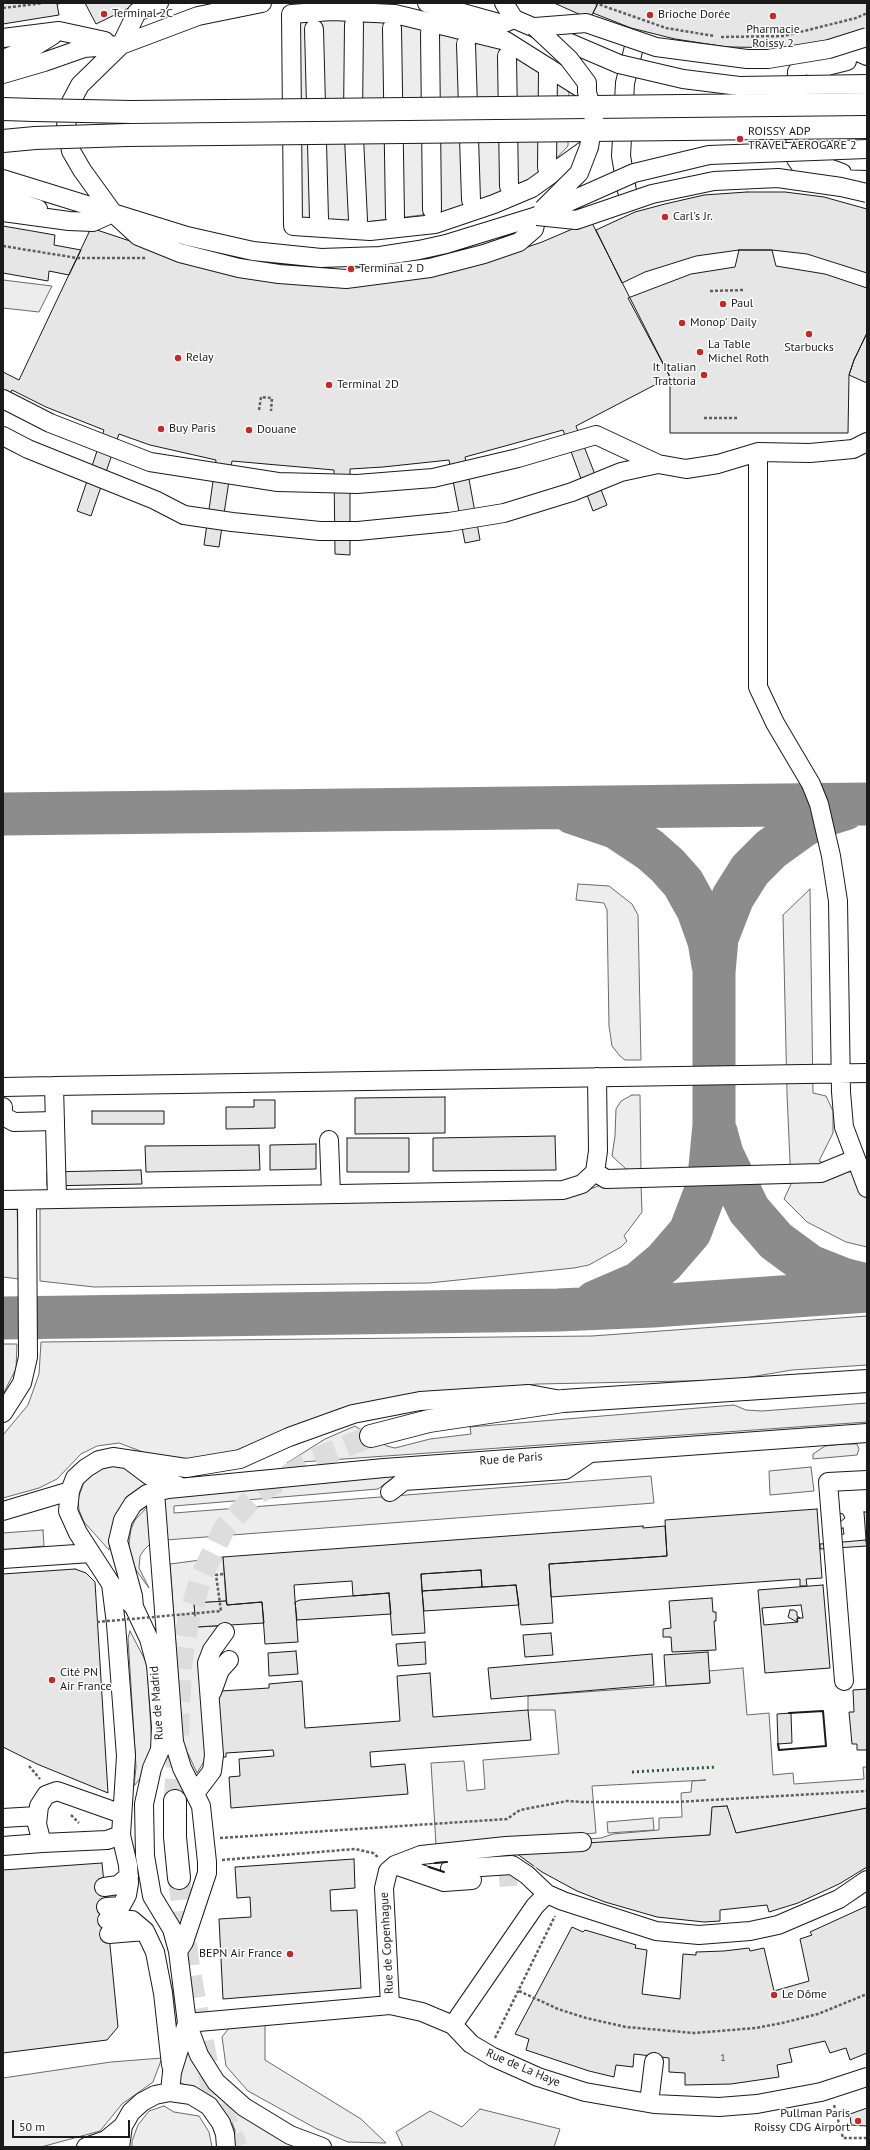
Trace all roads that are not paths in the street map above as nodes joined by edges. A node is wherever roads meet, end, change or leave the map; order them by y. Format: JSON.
{"nodes":[{"id":1,"x":159,"y":3,"type":"edge"},
{"id":2,"x":262,"y":3,"type":"edge"},
{"id":3,"x":427,"y":3,"type":"edge"},
{"id":4,"x":504,"y":3,"type":"edge"},
{"id":5,"x":514,"y":19,"type":"junction"},
{"id":6,"x":354,"y":24,"type":"dead end"},
{"id":7,"x":535,"y":27,"type":"junction"},
{"id":8,"x":392,"y":28,"type":"dead end"},
{"id":9,"x":314,"y":29,"type":"dead end"},
{"id":10,"x":58,"y":31,"type":"junction"},
{"id":11,"x":430,"y":33,"type":"dead end"},
{"id":12,"x":867,"y":37,"type":"edge"},
{"id":13,"x":3,"y":38,"type":"edge"},
{"id":14,"x":466,"y":44,"type":"dead end"},
{"id":15,"x":121,"y":45,"type":"junction"},
{"id":16,"x":634,"y":48,"type":"dead end"},
{"id":17,"x":864,"y":53,"type":"edge"},
{"id":18,"x":507,"y":56,"type":"dead end"},
{"id":19,"x":3,"y":59,"type":"edge"},
{"id":20,"x":548,"y":72,"type":"dead end"},
{"id":21,"x":3,"y":74,"type":"edge"},
{"id":22,"x":867,"y":84,"type":"edge"},
{"id":23,"x":587,"y":92,"type":"junction"},
{"id":24,"x":3,"y":109,"type":"edge"},
{"id":25,"x":865,"y":115,"type":"edge"},
{"id":26,"x":624,"y":116,"type":"junction"},
{"id":27,"x":315,"y":117,"type":"junction"},
{"id":28,"x":353,"y":117,"type":"junction"},
{"id":29,"x":393,"y":117,"type":"junction"},
{"id":30,"x":430,"y":117,"type":"junction"},
{"id":31,"x":467,"y":117,"type":"junction"},
{"id":32,"x":509,"y":117,"type":"junction"},
{"id":33,"x":547,"y":117,"type":"junction"},
{"id":34,"x":292,"y":118,"type":"junction"},
{"id":35,"x":547,"y":136,"type":"junction"},
{"id":36,"x":622,"y":136,"type":"junction"},
{"id":37,"x":316,"y":137,"type":"junction"},
{"id":38,"x":354,"y":137,"type":"junction"},
{"id":39,"x":394,"y":137,"type":"junction"},
{"id":40,"x":430,"y":137,"type":"junction"},
{"id":41,"x":468,"y":137,"type":"junction"},
{"id":42,"x":509,"y":137,"type":"junction"},
{"id":43,"x":292,"y":138,"type":"junction"},
{"id":44,"x":3,"y":141,"type":"edge"},
{"id":45,"x":589,"y":147,"type":"junction"},
{"id":46,"x":867,"y":149,"type":"edge"},
{"id":47,"x":547,"y":168,"type":"dead end"},
{"id":48,"x":3,"y":179,"type":"edge"},
{"id":49,"x":865,"y":184,"type":"edge"},
{"id":50,"x":509,"y":186,"type":"dead end"},
{"id":51,"x":627,"y":191,"type":"dead end"},
{"id":52,"x":3,"y":197,"type":"edge"},
{"id":53,"x":471,"y":200,"type":"dead end"},
{"id":54,"x":432,"y":210,"type":"dead end"},
{"id":55,"x":3,"y":212,"type":"edge"},
{"id":56,"x":114,"y":213,"type":"junction"},
{"id":57,"x":395,"y":216,"type":"dead end"},
{"id":58,"x":537,"y":216,"type":"junction"},
{"id":59,"x":319,"y":219,"type":"dead end"},
{"id":60,"x":358,"y":220,"type":"dead end"},
{"id":61,"x":69,"y":221,"type":"junction"},
{"id":62,"x":3,"y":399,"type":"edge"},
{"id":63,"x":3,"y":436,"type":"edge"},
{"id":64,"x":867,"y":442,"type":"edge"},
{"id":65,"x":758,"y":452,"type":"junction"},
{"id":66,"x":658,"y":464,"type":"junction"},
{"id":67,"x":867,"y":1073,"type":"edge"},
{"id":68,"x":840,"y":1074,"type":"junction"},
{"id":69,"x":597,"y":1077,"type":"junction"},
{"id":70,"x":54,"y":1086,"type":"junction"},
{"id":71,"x":6,"y":1091,"type":"edge"},
{"id":72,"x":3,"y":1107,"type":"edge"},
{"id":73,"x":55,"y":1122,"type":"junction"},
{"id":74,"x":329,"y":1140,"type":"dead end"},
{"id":75,"x":855,"y":1159,"type":"junction"},
{"id":76,"x":595,"y":1172,"type":"junction"},
{"id":77,"x":867,"y":1188,"type":"edge"},
{"id":78,"x":331,"y":1194,"type":"junction"},
{"id":79,"x":57,"y":1199,"type":"junction"},
{"id":80,"x":3,"y":1200,"type":"edge"},
{"id":81,"x":27,"y":1200,"type":"junction"},
{"id":82,"x":867,"y":1380,"type":"edge"},
{"id":83,"x":563,"y":1400,"type":"junction"},
{"id":84,"x":3,"y":1413,"type":"edge"},
{"id":85,"x":867,"y":1433,"type":"edge"},
{"id":86,"x":371,"y":1436,"type":"tunnel mouth"},
{"id":87,"x":591,"y":1453,"type":"junction"},
{"id":88,"x":129,"y":1460,"type":"junction"},
{"id":89,"x":867,"y":1480,"type":"edge"},
{"id":90,"x":183,"y":1487,"type":"junction"},
{"id":91,"x":70,"y":1491,"type":"junction"},
{"id":92,"x":155,"y":1492,"type":"junction"},
{"id":93,"x":390,"y":1492,"type":"dead end"},
{"id":94,"x":3,"y":1511,"type":"edge"},
{"id":95,"x":91,"y":1553,"type":"junction"},
{"id":96,"x":3,"y":1559,"type":"edge"},
{"id":97,"x":111,"y":1584,"type":"junction"},
{"id":98,"x":134,"y":1607,"type":"junction"},
{"id":99,"x":225,"y":1632,"type":"dead end"},
{"id":100,"x":229,"y":1660,"type":"dead end"},
{"id":101,"x":844,"y":1681,"type":"dead end"},
{"id":102,"x":211,"y":1695,"type":"junction"},
{"id":103,"x":196,"y":1792,"type":"junction"},
{"id":104,"x":176,"y":1801,"type":"tunnel mouth"},
{"id":105,"x":37,"y":1816,"type":"junction"},
{"id":106,"x":3,"y":1818,"type":"edge"},
{"id":107,"x":122,"y":1824,"type":"junction"},
{"id":108,"x":582,"y":1842,"type":"dead end"},
{"id":109,"x":42,"y":1843,"type":"junction"},
{"id":110,"x":3,"y":1846,"type":"edge"},
{"id":111,"x":145,"y":1856,"type":"junction"},
{"id":112,"x":392,"y":1868,"type":"junction"},
{"id":113,"x":450,"y":1869,"type":"dead end"},
{"id":114,"x":128,"y":1876,"type":"junction"},
{"id":115,"x":179,"y":1878,"type":"tunnel mouth"},
{"id":116,"x":499,"y":1878,"type":"tunnel mouth"},
{"id":117,"x":867,"y":1880,"type":"edge"},
{"id":118,"x":555,"y":1897,"type":"junction"},
{"id":119,"x":106,"y":1909,"type":"junction"},
{"id":120,"x":178,"y":1951,"type":"junction"},
{"id":121,"x":390,"y":2004,"type":"junction"},
{"id":122,"x":187,"y":2023,"type":"junction"},
{"id":123,"x":453,"y":2025,"type":"junction"},
{"id":124,"x":654,"y":2062,"type":"dead end"},
{"id":125,"x":172,"y":2072,"type":"junction"},
{"id":126,"x":867,"y":2077,"type":"edge"},
{"id":127,"x":170,"y":2092,"type":"junction"},
{"id":128,"x":649,"y":2103,"type":"junction"},
{"id":129,"x":123,"y":2126,"type":"junction"},
{"id":130,"x":86,"y":2147,"type":"edge"},
{"id":131,"x":120,"y":2147,"type":"edge"},
{"id":132,"x":226,"y":2147,"type":"edge"},
{"id":133,"x":322,"y":2147,"type":"edge"}],
"edges":[{"from":1,"to":15,"type":"street"},
{"from":2,"to":15,"type":"street"},
{"from":3,"to":5,"type":"street"},
{"from":4,"to":5,"type":"street"},
{"from":5,"to":7,"type":"street"},
{"from":6,"to":28,"type":"street"},
{"from":7,"to":12,"type":"street","bridge":true},
{"from":7,"to":22,"type":"street","bridge":true},
{"from":7,"to":23,"type":"street","bridge":true},
{"from":8,"to":29,"type":"street"},
{"from":9,"to":27,"type":"street"},
{"from":10,"to":13,"type":"street"},
{"from":10,"to":15,"type":"street"},
{"from":10,"to":19,"type":"street"},
{"from":11,"to":30,"type":"street"},
{"from":14,"to":31,"type":"street"},
{"from":15,"to":21,"type":"street"},
{"from":15,"to":56,"type":"street","bridge":true},
{"from":16,"to":26,"type":"street"},
{"from":17,"to":25,"type":"street"},
{"from":17,"to":49,"type":"street"},
{"from":18,"to":32,"type":"street"},
{"from":20,"to":33,"type":"street"},
{"from":23,"to":34,"type":"street"},
{"from":23,"to":45,"type":"street","bridge":true},
{"from":24,"to":25,"type":"main road","bridge":true},
{"from":25,"to":44,"type":"main road","bridge":true},
{"from":25,"to":49,"type":"street"},
{"from":26,"to":33,"type":"street"},
{"from":26,"to":36,"type":"street"},
{"from":27,"to":28,"type":"street"},
{"from":27,"to":34,"type":"street"},
{"from":27,"to":37,"type":"street"},
{"from":28,"to":29,"type":"street"},
{"from":28,"to":38,"type":"street"},
{"from":29,"to":30,"type":"street"},
{"from":29,"to":39,"type":"street"},
{"from":30,"to":31,"type":"street"},
{"from":30,"to":40,"type":"street"},
{"from":31,"to":32,"type":"street"},
{"from":31,"to":41,"type":"street"},
{"from":32,"to":33,"type":"street"},
{"from":32,"to":42,"type":"street"},
{"from":33,"to":35,"type":"street"},
{"from":34,"to":43,"type":"street"},
{"from":35,"to":36,"type":"street"},
{"from":35,"to":42,"type":"street"},
{"from":35,"to":47,"type":"street"},
{"from":36,"to":51,"type":"street"},
{"from":37,"to":38,"type":"street"},
{"from":37,"to":43,"type":"street"},
{"from":37,"to":59,"type":"street"},
{"from":38,"to":39,"type":"street"},
{"from":38,"to":60,"type":"street"},
{"from":39,"to":40,"type":"street"},
{"from":39,"to":57,"type":"street"},
{"from":40,"to":41,"type":"street"},
{"from":40,"to":54,"type":"street"},
{"from":41,"to":42,"type":"street"},
{"from":41,"to":53,"type":"street"},
{"from":42,"to":50,"type":"street"},
{"from":43,"to":45,"type":"street"},
{"from":45,"to":58,"type":"street","bridge":true},
{"from":46,"to":58,"type":"street","bridge":true},
{"from":48,"to":56,"type":"street"},
{"from":49,"to":58,"type":"street","bridge":true},
{"from":52,"to":61,"type":"street"},
{"from":55,"to":61,"type":"street"},
{"from":56,"to":58,"type":"street"},
{"from":56,"to":61,"type":"street"},
{"from":62,"to":66,"type":"street"},
{"from":63,"to":66,"type":"street"},
{"from":64,"to":65,"type":"street"},
{"from":65,"to":66,"type":"street"},
{"from":65,"to":68,"type":"street"},
{"from":67,"to":68,"type":"street"},
{"from":68,"to":69,"type":"street"},
{"from":68,"to":75,"type":"street"},
{"from":69,"to":70,"type":"street"},
{"from":69,"to":76,"type":"street"},
{"from":70,"to":71,"type":"street"},
{"from":70,"to":73,"type":"street"},
{"from":72,"to":73,"type":"street"},
{"from":73,"to":79,"type":"street"},
{"from":74,"to":78,"type":"street"},
{"from":75,"to":76,"type":"street"},
{"from":75,"to":77,"type":"street"},
{"from":76,"to":78,"type":"street"},
{"from":78,"to":79,"type":"street"},
{"from":79,"to":81,"type":"street"},
{"from":80,"to":81,"type":"street"},
{"from":81,"to":84,"type":"street"},
{"from":82,"to":83,"type":"main road"},
{"from":83,"to":86,"type":"main road"},
{"from":83,"to":88,"type":"street"},
{"from":85,"to":87,"type":"street","name":"Rue de Paris"},
{"from":87,"to":90,"type":"street","name":"Rue de Paris"},
{"from":87,"to":93,"type":"street"},
{"from":88,"to":90,"type":"street"},
{"from":88,"to":91,"type":"street"},
{"from":89,"to":101,"type":"street"},
{"from":90,"to":92,"type":"street","name":"Rue de Paris"},
{"from":91,"to":94,"type":"street"},
{"from":91,"to":95,"type":"street"},
{"from":92,"to":98,"type":"street","name":"Rue de Madrid"},
{"from":92,"to":103,"type":"street"},
{"from":95,"to":96,"type":"street"},
{"from":95,"to":97,"type":"street"},
{"from":97,"to":98,"type":"street"},
{"from":97,"to":107,"type":"street"},
{"from":98,"to":111,"type":"street","name":"Rue de Madrid"},
{"from":99,"to":102,"type":"street"},
{"from":100,"to":102,"type":"street"},
{"from":102,"to":103,"type":"street"},
{"from":103,"to":120,"type":"street"},
{"from":104,"to":115,"type":"main road"},
{"from":105,"to":106,"type":"street"},
{"from":105,"to":107,"type":"street"},
{"from":105,"to":109,"type":"street"},
{"from":107,"to":109,"type":"street"},
{"from":107,"to":111,"type":"street"},
{"from":107,"to":114,"type":"street"},
{"from":108,"to":112,"type":"street"},
{"from":109,"to":110,"type":"street"},
{"from":111,"to":120,"type":"street","name":"Rue de Madrid"},
{"from":112,"to":116,"type":"street"},
{"from":112,"to":121,"type":"street","name":"Rue de Copenhague"},
{"from":113,"to":118,"type":"street"},
{"from":114,"to":119,"type":"street"},
{"from":114,"to":119,"type":"street"},
{"from":117,"to":118,"type":"street"},
{"from":118,"to":123,"type":"street"},
{"from":119,"to":125,"type":"street"},
{"from":120,"to":122,"type":"street","name":"Rue de Madrid"},
{"from":121,"to":122,"type":"street","name":"Rue de La Haye"},
{"from":121,"to":123,"type":"street","name":"Rue de La Haye"},
{"from":122,"to":125,"type":"street","name":"Rue de Madrid"},
{"from":122,"to":133,"type":"street"},
{"from":123,"to":128,"type":"street","name":"Rue de La Haye"},
{"from":124,"to":128,"type":"street"},
{"from":125,"to":127,"type":"street","name":"Rue de Madrid"},
{"from":126,"to":128,"type":"street","name":"Rue de La Haye"},
{"from":127,"to":129,"type":"street"},
{"from":127,"to":132,"type":"street"},
{"from":129,"to":130,"type":"street"},
{"from":129,"to":131,"type":"street"}]}
